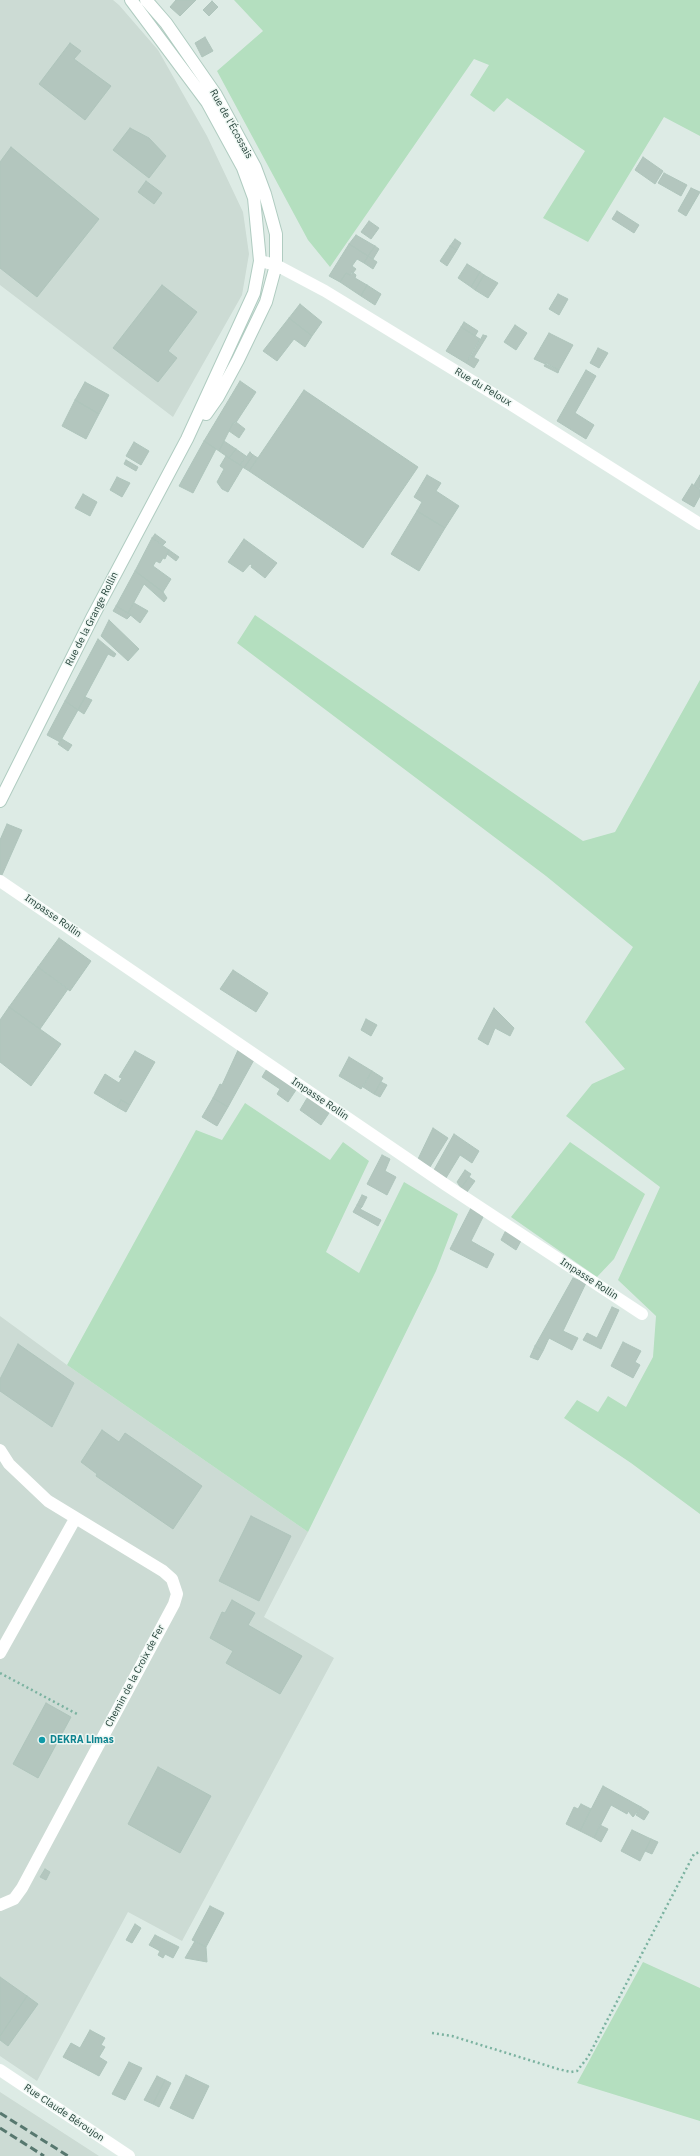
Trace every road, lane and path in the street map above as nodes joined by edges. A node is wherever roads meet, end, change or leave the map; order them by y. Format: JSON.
{"nodes":[{"id":1,"x":131,"y":0,"type":"edge"},
{"id":2,"x":146,"y":0,"type":"edge"},
{"id":3,"x":260,"y":261,"type":"junction"},
{"id":4,"x":276,"y":265,"type":"junction"},
{"id":5,"x":188,"y":439,"type":"junction"},
{"id":6,"x":700,"y":524,"type":"edge"},
{"id":7,"x":0,"y":801,"type":"edge"},
{"id":8,"x":0,"y":881,"type":"edge"},
{"id":9,"x":642,"y":1314,"type":"dead end"},
{"id":10,"x":0,"y":1450,"type":"edge"},
{"id":11,"x":75,"y":1519,"type":"junction"},
{"id":12,"x":0,"y":1654,"type":"edge"},
{"id":13,"x":0,"y":1672,"type":"edge"},
{"id":14,"x":77,"y":1714,"type":"dead end"},
{"id":15,"x":700,"y":1852,"type":"edge"},
{"id":16,"x":0,"y":1905,"type":"edge"},
{"id":17,"x":432,"y":2034,"type":"dead end"},
{"id":18,"x":0,"y":2070,"type":"edge"},
{"id":19,"x":128,"y":2156,"type":"edge"}],
"edges":[{"from":1,"to":3,"type":"street","name":"Rue de l'Écossais"},
{"from":2,"to":4,"type":"street","name":"Rue de l'Écossais"},
{"from":3,"to":4,"type":"street","name":"Rue du Peloux"},
{"from":3,"to":5,"type":"street","name":"Rue de la Grange Rollin"},
{"from":4,"to":5,"type":"street","name":"Rue de la Grange Rollin"},
{"from":4,"to":6,"type":"street","name":"Rue du Peloux"},
{"from":5,"to":7,"type":"street","name":"Rue de la Grange Rollin"},
{"from":8,"to":9,"type":"street","name":"Impasse Rollin"},
{"from":10,"to":11,"type":"street","name":"Chemin de la Croix de Fer"},
{"from":11,"to":12,"type":"street"},
{"from":11,"to":16,"type":"street","name":"Chemin de la Croix de Fer"},
{"from":13,"to":14,"type":"path"},
{"from":15,"to":17,"type":"path"},
{"from":18,"to":19,"type":"street","name":"Rue Claude Béroujon"}]}
